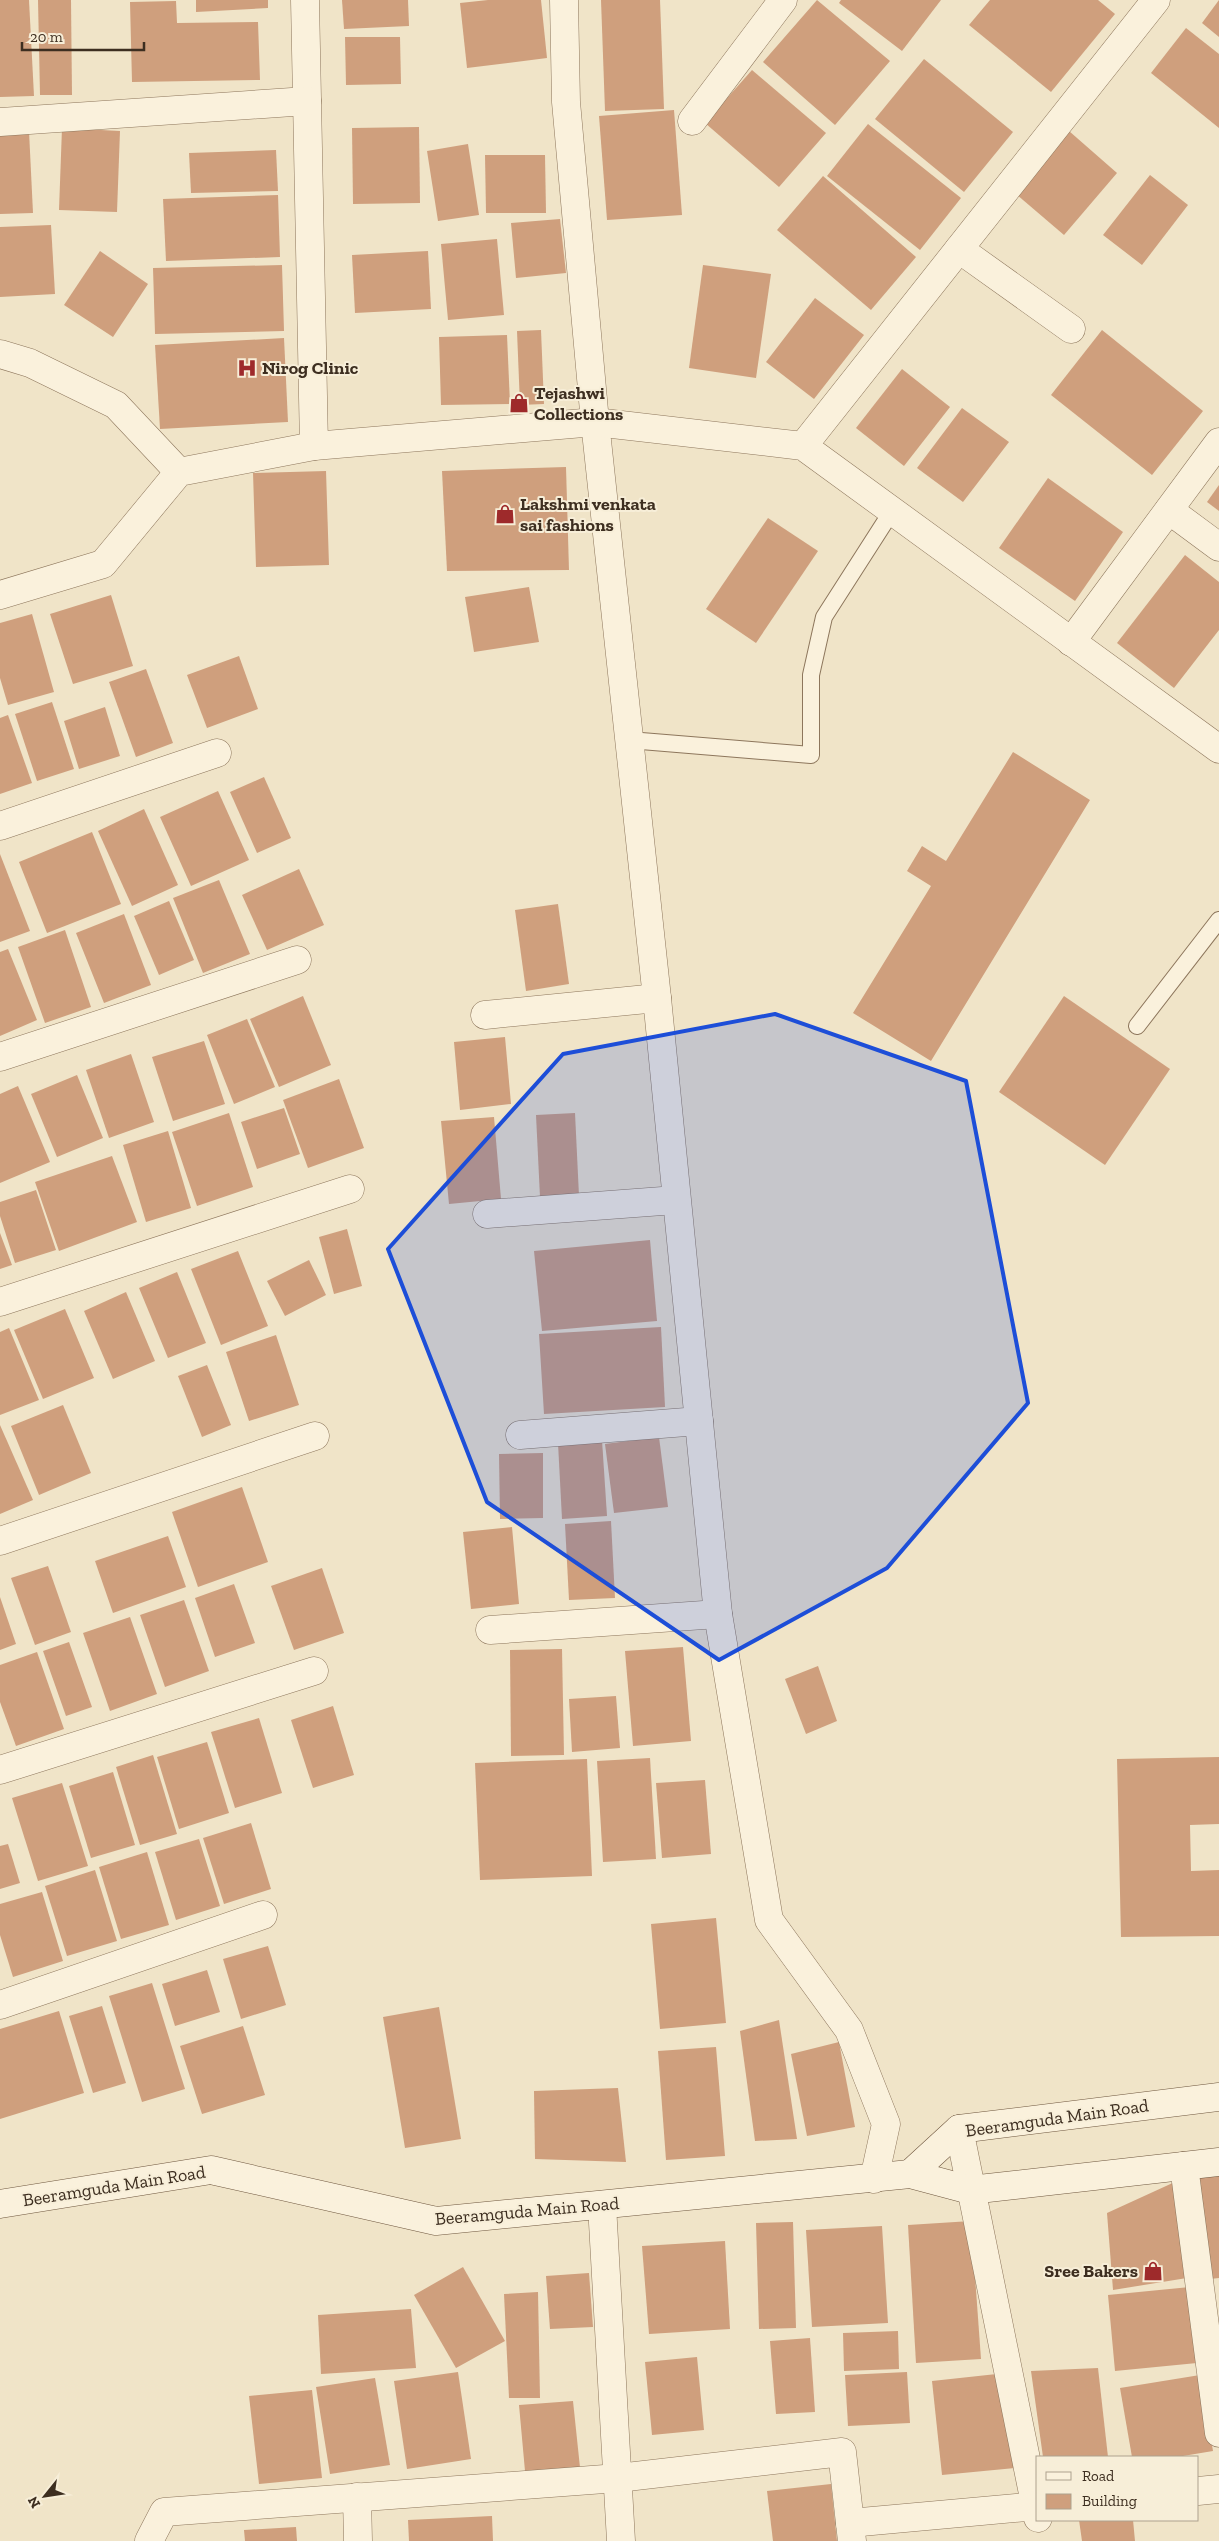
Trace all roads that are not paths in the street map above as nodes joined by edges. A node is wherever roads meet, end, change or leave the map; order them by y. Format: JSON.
{"nodes":[{"id":1,"x":305,"y":0,"type":"edge"},
{"id":2,"x":564,"y":0,"type":"edge"},
{"id":3,"x":783,"y":0,"type":"edge"},
{"id":4,"x":1156,"y":0,"type":"edge"},
{"id":5,"x":307,"y":101,"type":"junction"},
{"id":6,"x":692,"y":121,"type":"dead end"},
{"id":7,"x":0,"y":122,"type":"edge"},
{"id":8,"x":959,"y":249,"type":"junction"},
{"id":9,"x":1071,"y":329,"type":"dead end"},
{"id":10,"x":0,"y":354,"type":"edge"},
{"id":11,"x":595,"y":422,"type":"junction"},
{"id":12,"x":1219,"y":442,"type":"edge"},
{"id":13,"x":314,"y":446,"type":"junction"},
{"id":14,"x":803,"y":446,"type":"junction"},
{"id":15,"x":179,"y":472,"type":"junction"},
{"id":16,"x":1169,"y":510,"type":"junction"},
{"id":17,"x":892,"y":511,"type":"junction"},
{"id":18,"x":1219,"y":548,"type":"edge"},
{"id":19,"x":0,"y":595,"type":"edge"},
{"id":20,"x":1071,"y":642,"type":"junction"},
{"id":21,"x":629,"y":740,"type":"junction"},
{"id":22,"x":1219,"y":749,"type":"edge"},
{"id":23,"x":217,"y":753,"type":"dead end"},
{"id":24,"x":0,"y":826,"type":"edge"},
{"id":25,"x":1219,"y":920,"type":"edge"},
{"id":26,"x":298,"y":960,"type":"dead end"},
{"id":27,"x":657,"y":998,"type":"junction"},
{"id":28,"x":485,"y":1015,"type":"dead end"},
{"id":29,"x":1137,"y":1026,"type":"dead end"},
{"id":30,"x":0,"y":1057,"type":"edge"},
{"id":31,"x":350,"y":1189,"type":"dead end"},
{"id":32,"x":676,"y":1200,"type":"junction"},
{"id":33,"x":486,"y":1214,"type":"dead end"},
{"id":34,"x":0,"y":1302,"type":"edge"},
{"id":35,"x":699,"y":1421,"type":"junction"},
{"id":36,"x":520,"y":1435,"type":"dead end"},
{"id":37,"x":315,"y":1436,"type":"dead end"},
{"id":38,"x":0,"y":1541,"type":"edge"},
{"id":39,"x":718,"y":1614,"type":"junction"},
{"id":40,"x":490,"y":1630,"type":"dead end"},
{"id":41,"x":314,"y":1671,"type":"dead end"},
{"id":42,"x":0,"y":1770,"type":"edge"},
{"id":43,"x":263,"y":1915,"type":"dead end"},
{"id":44,"x":0,"y":2005,"type":"edge"},
{"id":45,"x":1219,"y":2097,"type":"edge"},
{"id":46,"x":959,"y":2130,"type":"junction"},
{"id":47,"x":1219,"y":2162,"type":"edge"},
{"id":48,"x":1184,"y":2166,"type":"junction"},
{"id":49,"x":910,"y":2174,"type":"junction"},
{"id":50,"x":874,"y":2179,"type":"junction"},
{"id":51,"x":970,"y":2190,"type":"junction"},
{"id":52,"x":0,"y":2204,"type":"edge"},
{"id":53,"x":602,"y":2205,"type":"junction"},
{"id":54,"x":1219,"y":2433,"type":"edge"},
{"id":55,"x":618,"y":2478,"type":"junction"},
{"id":56,"x":1219,"y":2489,"type":"edge"},
{"id":57,"x":1199,"y":2491,"type":"edge"},
{"id":58,"x":357,"y":2497,"type":"junction"},
{"id":59,"x":1036,"y":2508,"type":"edge"},
{"id":60,"x":1036,"y":2513,"type":"edge"},
{"id":61,"x":1038,"y":2521,"type":"edge"},
{"id":62,"x":851,"y":2532,"type":"edge"},
{"id":63,"x":149,"y":2541,"type":"edge"},
{"id":64,"x":358,"y":2541,"type":"edge"},
{"id":65,"x":621,"y":2541,"type":"edge"},
{"id":66,"x":1042,"y":2541,"type":"edge"}],
"edges":[{"from":1,"to":5,"type":"street"},
{"from":2,"to":11,"type":"street"},
{"from":3,"to":6,"type":"street"},
{"from":4,"to":8,"type":"street"},
{"from":5,"to":7,"type":"street"},
{"from":5,"to":13,"type":"street"},
{"from":8,"to":9,"type":"street"},
{"from":8,"to":14,"type":"street"},
{"from":10,"to":15,"type":"street"},
{"from":11,"to":13,"type":"street"},
{"from":11,"to":14,"type":"street"},
{"from":11,"to":21,"type":"street"},
{"from":12,"to":16,"type":"street"},
{"from":13,"to":15,"type":"street"},
{"from":14,"to":17,"type":"street"},
{"from":15,"to":19,"type":"street"},
{"from":16,"to":18,"type":"street"},
{"from":16,"to":20,"type":"street"},
{"from":17,"to":20,"type":"street"},
{"from":17,"to":21,"type":"lane"},
{"from":20,"to":22,"type":"street"},
{"from":21,"to":27,"type":"street"},
{"from":23,"to":24,"type":"street"},
{"from":25,"to":29,"type":"lane"},
{"from":26,"to":30,"type":"street"},
{"from":27,"to":28,"type":"street"},
{"from":27,"to":32,"type":"street"},
{"from":31,"to":34,"type":"street"},
{"from":32,"to":33,"type":"street"},
{"from":32,"to":35,"type":"street"},
{"from":35,"to":36,"type":"street"},
{"from":35,"to":39,"type":"street"},
{"from":37,"to":38,"type":"street"},
{"from":39,"to":40,"type":"street"},
{"from":39,"to":50,"type":"street"},
{"from":41,"to":42,"type":"street"},
{"from":43,"to":44,"type":"street"},
{"from":45,"to":46,"type":"street","name":"Beeramguda Main Road"},
{"from":46,"to":49,"type":"street","name":"Beeramguda Main Road"},
{"from":46,"to":51,"type":"street"},
{"from":47,"to":48,"type":"street","name":"Beeramguda Main Road"},
{"from":48,"to":51,"type":"street","name":"Beeramguda Main Road"},
{"from":48,"to":54,"type":"street"},
{"from":49,"to":50,"type":"street","name":"Beeramguda Main Road"},
{"from":49,"to":51,"type":"street","name":"Beeramguda Main Road"},
{"from":50,"to":53,"type":"street","name":"Beeramguda Main Road"},
{"from":51,"to":59,"type":"street"},
{"from":52,"to":53,"type":"street","name":"Beeramguda Main Road"},
{"from":53,"to":55,"type":"street"},
{"from":55,"to":58,"type":"street"},
{"from":55,"to":62,"type":"street"},
{"from":55,"to":65,"type":"street"},
{"from":56,"to":57,"type":"street"},
{"from":58,"to":63,"type":"street"},
{"from":58,"to":64,"type":"street"},
{"from":60,"to":62,"type":"street"},
{"from":61,"to":66,"type":"street"}]}
